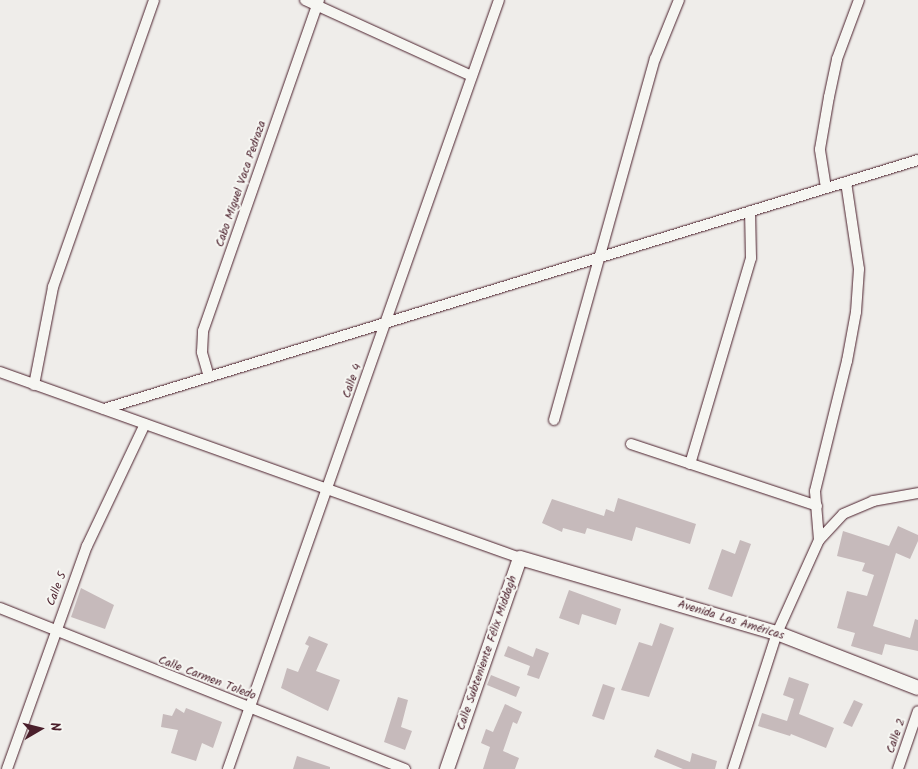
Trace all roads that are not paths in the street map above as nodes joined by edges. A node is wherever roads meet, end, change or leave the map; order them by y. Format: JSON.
{"nodes":[{"id":1,"x":154,"y":0,"type":"edge"},
{"id":2,"x":305,"y":0,"type":"edge"},
{"id":3,"x":499,"y":0,"type":"edge"},
{"id":4,"x":679,"y":0,"type":"edge"},
{"id":5,"x":859,"y":0,"type":"edge"},
{"id":6,"x":318,"y":3,"type":"edge"},
{"id":7,"x":472,"y":76,"type":"junction"},
{"id":8,"x":918,"y":160,"type":"edge"},
{"id":9,"x":846,"y":182,"type":"junction"},
{"id":10,"x":826,"y":188,"type":"junction"},
{"id":11,"x":750,"y":211,"type":"junction"},
{"id":12,"x":600,"y":257,"type":"junction"},
{"id":13,"x":386,"y":323,"type":"junction"},
{"id":14,"x":0,"y":372,"type":"edge"},
{"id":15,"x":209,"y":377,"type":"junction"},
{"id":16,"x":34,"y":385,"type":"junction"},
{"id":17,"x":104,"y":409,"type":"junction"},
{"id":18,"x":554,"y":420,"type":"dead end"},
{"id":19,"x":145,"y":424,"type":"junction"},
{"id":20,"x":631,"y":444,"type":"dead end"},
{"id":21,"x":690,"y":464,"type":"junction"},
{"id":22,"x":328,"y":489,"type":"junction"},
{"id":23,"x":918,"y":493,"type":"edge"},
{"id":24,"x":817,"y":506,"type":"junction"},
{"id":25,"x":818,"y":540,"type":"junction"},
{"id":26,"x":520,"y":558,"type":"junction"},
{"id":27,"x":0,"y":608,"type":"edge"},
{"id":28,"x":55,"y":628,"type":"junction"},
{"id":29,"x":777,"y":633,"type":"junction"},
{"id":30,"x":918,"y":688,"type":"edge"},
{"id":31,"x":251,"y":708,"type":"junction"},
{"id":32,"x":918,"y":711,"type":"edge"},
{"id":33,"x":7,"y":769,"type":"edge"},
{"id":34,"x":228,"y":769,"type":"edge"},
{"id":35,"x":406,"y":769,"type":"edge"},
{"id":36,"x":447,"y":769,"type":"edge"},
{"id":37,"x":733,"y":769,"type":"edge"},
{"id":38,"x":898,"y":769,"type":"edge"}],
"edges":[{"from":1,"to":16,"type":"street"},
{"from":2,"to":6,"type":"street"},
{"from":3,"to":7,"type":"street","name":"Calle 4"},
{"from":4,"to":12,"type":"street"},
{"from":5,"to":10,"type":"street"},
{"from":6,"to":7,"type":"street"},
{"from":6,"to":15,"type":"street","name":"Cabo Miguel Vaca Pedraza"},
{"from":7,"to":13,"type":"street","name":"Calle 4"},
{"from":8,"to":9,"type":"street"},
{"from":9,"to":10,"type":"street"},
{"from":9,"to":24,"type":"street"},
{"from":10,"to":11,"type":"street"},
{"from":11,"to":12,"type":"street"},
{"from":11,"to":21,"type":"street"},
{"from":12,"to":13,"type":"street"},
{"from":12,"to":18,"type":"street"},
{"from":13,"to":15,"type":"street"},
{"from":13,"to":22,"type":"street","name":"Calle 4"},
{"from":14,"to":16,"type":"street"},
{"from":15,"to":17,"type":"street"},
{"from":16,"to":17,"type":"street"},
{"from":17,"to":19,"type":"street"},
{"from":19,"to":22,"type":"street"},
{"from":19,"to":28,"type":"street","name":"Calle 5"},
{"from":20,"to":21,"type":"street"},
{"from":21,"to":24,"type":"street"},
{"from":22,"to":26,"type":"street"},
{"from":22,"to":31,"type":"street","name":"Calle 4"},
{"from":23,"to":25,"type":"street"},
{"from":24,"to":25,"type":"street"},
{"from":25,"to":29,"type":"street"},
{"from":26,"to":29,"type":"main road","name":"Avenida Las Américas"},
{"from":26,"to":36,"type":"main road","name":"Calle Subteniente Félix Middagh"},
{"from":27,"to":28,"type":"street","name":"Calle Carmen Toledo"},
{"from":28,"to":31,"type":"street","name":"Calle Carmen Toledo"},
{"from":28,"to":33,"type":"street","name":"Calle 5"},
{"from":29,"to":30,"type":"main road","name":"Avenida Las Américas"},
{"from":29,"to":37,"type":"street"},
{"from":31,"to":34,"type":"street","name":"Calle 4"},
{"from":31,"to":35,"type":"street","name":"Calle Carmen Toledo"},
{"from":32,"to":38,"type":"street","name":"Calle 2"}]}
